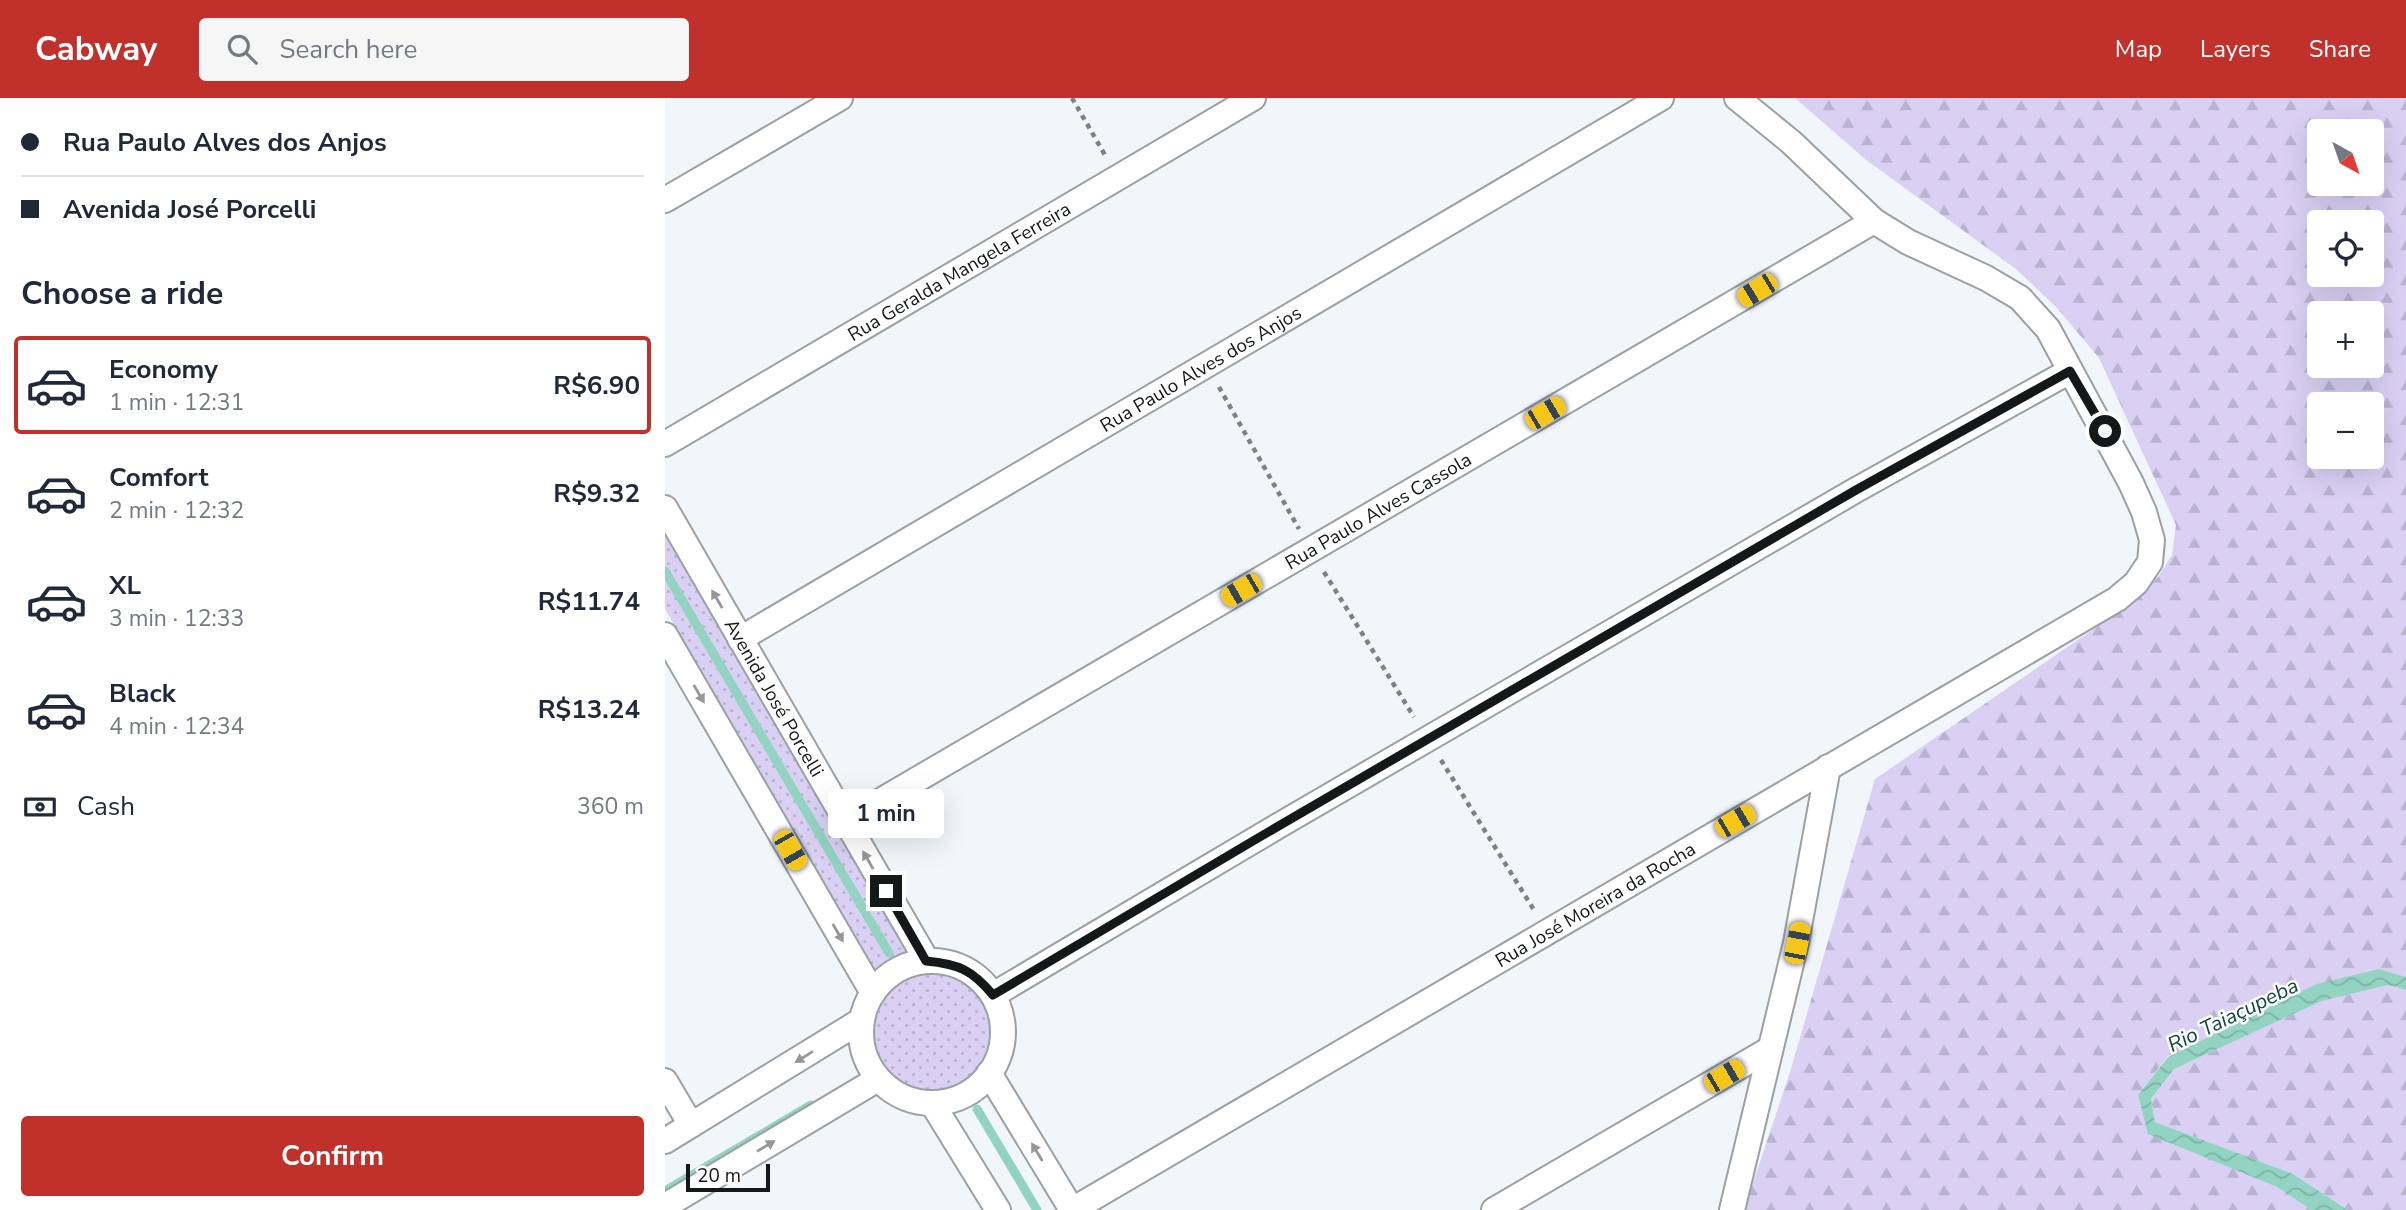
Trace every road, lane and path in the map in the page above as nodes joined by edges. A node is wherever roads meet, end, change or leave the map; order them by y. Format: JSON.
{"nodes":[{"id":1,"x":840,"y":98,"type":"edge"},
{"id":2,"x":1073,"y":98,"type":"edge"},
{"id":3,"x":1253,"y":98,"type":"edge"},
{"id":4,"x":1661,"y":98,"type":"edge"},
{"id":5,"x":1737,"y":98,"type":"edge"},
{"id":6,"x":1118,"y":178,"type":"junction"},
{"id":7,"x":665,"y":200,"type":"edge"},
{"id":8,"x":1874,"y":221,"type":"junction"},
{"id":9,"x":1207,"y":364,"type":"junction"},
{"id":10,"x":2070,"y":371,"type":"junction"},
{"id":11,"x":665,"y":444,"type":"edge"},
{"id":12,"x":665,"y":508,"type":"edge"},
{"id":13,"x":1310,"y":549,"type":"junction"},
{"id":14,"x":665,"y":635,"type":"edge"},
{"id":15,"x":740,"y":639,"type":"junction"},
{"id":16,"x":1428,"y":739,"type":"junction"},
{"id":17,"x":1828,"y":766,"type":"junction"},
{"id":18,"x":846,"y":821,"type":"junction"},
{"id":19,"x":1547,"y":931,"type":"junction"},
{"id":20,"x":926,"y":961,"type":"junction"},
{"id":21,"x":873,"y":993,"type":"junction"},
{"id":22,"x":993,"y":995,"type":"junction"},
{"id":23,"x":862,"y":1020,"type":"junction"},
{"id":24,"x":1770,"y":1049,"type":"junction"},
{"id":25,"x":989,"y":1073,"type":"junction"},
{"id":26,"x":878,"y":1079,"type":"junction"},
{"id":27,"x":665,"y":1081,"type":"edge"},
{"id":28,"x":932,"y":1103,"type":"junction"},
{"id":29,"x":691,"y":1125,"type":"junction"},
{"id":30,"x":665,"y":1141,"type":"edge"},
{"id":31,"x":665,"y":1206,"type":"edge"},
{"id":32,"x":998,"y":1210,"type":"edge"},
{"id":33,"x":1072,"y":1210,"type":"edge"},
{"id":34,"x":1494,"y":1210,"type":"edge"},
{"id":35,"x":1732,"y":1210,"type":"edge"}],
"edges":[{"from":1,"to":7,"type":"street"},
{"from":2,"to":6,"type":"path"},
{"from":3,"to":6,"type":"street","name":"Rua Geralda Mangela Ferreira"},
{"from":4,"to":9,"type":"street","name":"Rua Paulo Alves dos Anjos"},
{"from":5,"to":8,"type":"street"},
{"from":6,"to":11,"type":"street","name":"Rua Geralda Mangela Ferreira"},
{"from":8,"to":10,"type":"street"},
{"from":8,"to":13,"type":"street","name":"Rua Paulo Alves Cassola"},
{"from":9,"to":13,"type":"path"},
{"from":9,"to":15,"type":"street","name":"Rua Paulo Alves dos Anjos"},
{"from":10,"to":16,"type":"street"},
{"from":10,"to":17,"type":"street","name":"Rua José Moreira da Rocha"},
{"from":15,"to":12,"type":"street","name":"Avenida José Porcelli","one_way":true},
{"from":13,"to":16,"type":"path"},
{"from":13,"to":18,"type":"street","name":"Rua Paulo Alves Cassola"},
{"from":14,"to":21,"type":"street","one_way":true},
{"from":15,"to":18,"type":"street","name":"Avenida José Porcelli"},
{"from":16,"to":19,"type":"path"},
{"from":16,"to":22,"type":"street"},
{"from":17,"to":19,"type":"street","name":"Rua José Moreira da Rocha"},
{"from":17,"to":24,"type":"street"},
{"from":20,"to":18,"type":"street","name":"Avenida José Porcelli","one_way":true},
{"from":19,"to":33,"type":"street","name":"Rua José Moreira da Rocha"},
{"from":20,"to":21,"type":"street"},
{"from":20,"to":22,"type":"street"},
{"from":21,"to":23,"type":"street"},
{"from":22,"to":25,"type":"street"},
{"from":23,"to":26,"type":"street"},
{"from":23,"to":29,"type":"street","one_way":true},
{"from":24,"to":34,"type":"street"},
{"from":24,"to":35,"type":"street"},
{"from":25,"to":28,"type":"street"},
{"from":33,"to":25,"type":"street","one_way":true},
{"from":26,"to":28,"type":"street"},
{"from":31,"to":26,"type":"street","one_way":true},
{"from":27,"to":29,"type":"street"},
{"from":28,"to":32,"type":"street"},
{"from":29,"to":30,"type":"street"}]}
